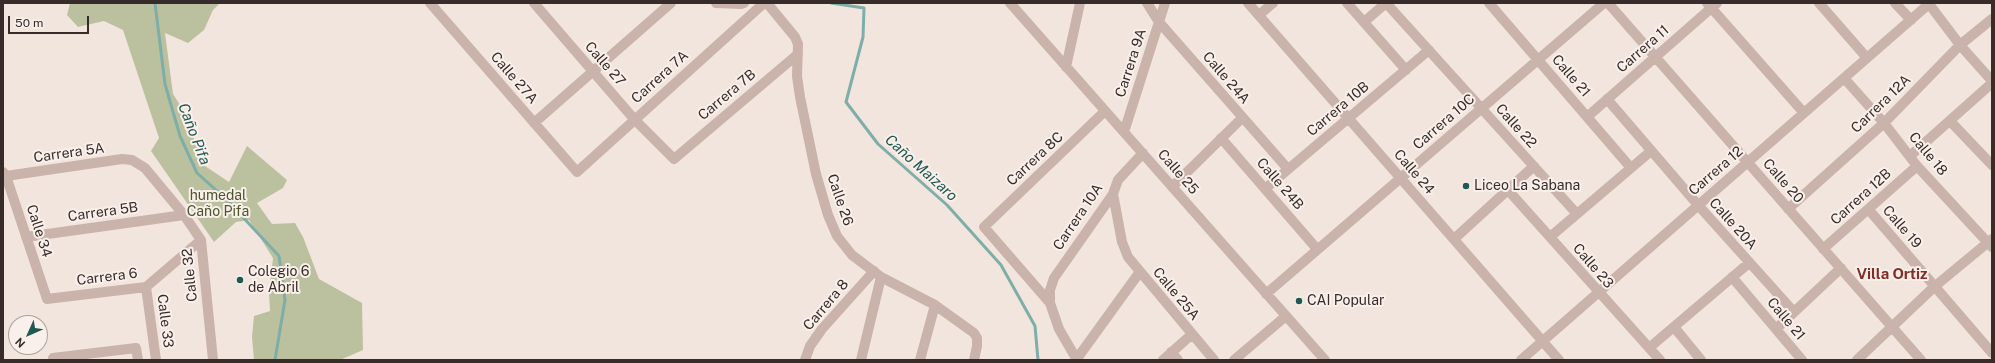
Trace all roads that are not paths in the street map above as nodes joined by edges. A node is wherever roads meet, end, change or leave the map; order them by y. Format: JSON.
{"nodes":[{"id":1,"x":430,"y":3,"type":"edge"},
{"id":2,"x":534,"y":3,"type":"edge"},
{"id":3,"x":671,"y":3,"type":"edge"},
{"id":4,"x":716,"y":3,"type":"edge"},
{"id":5,"x":744,"y":3,"type":"edge"},
{"id":6,"x":765,"y":3,"type":"edge"},
{"id":7,"x":1010,"y":3,"type":"edge"},
{"id":8,"x":1080,"y":3,"type":"edge"},
{"id":9,"x":1147,"y":3,"type":"edge"},
{"id":10,"x":1165,"y":3,"type":"edge"},
{"id":11,"x":1248,"y":3,"type":"edge"},
{"id":12,"x":1273,"y":3,"type":"edge"},
{"id":13,"x":1347,"y":3,"type":"edge"},
{"id":14,"x":1386,"y":3,"type":"edge"},
{"id":15,"x":1489,"y":3,"type":"edge"},
{"id":16,"x":1604,"y":3,"type":"edge"},
{"id":17,"x":1608,"y":3,"type":"edge"},
{"id":18,"x":1819,"y":3,"type":"edge"},
{"id":19,"x":1895,"y":3,"type":"edge"},
{"id":20,"x":1929,"y":4,"type":"edge"},
{"id":21,"x":1712,"y":5,"type":"edge"},
{"id":22,"x":1259,"y":15,"type":"junction"},
{"id":23,"x":1992,"y":19,"type":"edge"},
{"id":24,"x":1911,"y":20,"type":"junction"},
{"id":25,"x":1159,"y":22,"type":"junction"},
{"id":26,"x":1364,"y":22,"type":"junction"},
{"id":27,"x":1960,"y":45,"type":"junction"},
{"id":28,"x":1429,"y":50,"type":"junction"},
{"id":29,"x":798,"y":54,"type":"junction"},
{"id":30,"x":1655,"y":57,"type":"junction"},
{"id":31,"x":1867,"y":58,"type":"junction"},
{"id":32,"x":1538,"y":60,"type":"junction"},
{"id":33,"x":1066,"y":67,"type":"junction"},
{"id":34,"x":1406,"y":70,"type":"junction"},
{"id":35,"x":592,"y":71,"type":"junction"},
{"id":36,"x":1844,"y":78,"type":"junction"},
{"id":37,"x":1992,"y":82,"type":"edge"},
{"id":38,"x":1607,"y":99,"type":"junction"},
{"id":39,"x":1482,"y":109,"type":"junction"},
{"id":40,"x":1106,"y":111,"type":"junction"},
{"id":41,"x":1804,"y":113,"type":"junction"},
{"id":42,"x":1587,"y":117,"type":"junction"},
{"id":43,"x":1242,"y":118,"type":"junction"},
{"id":44,"x":634,"y":119,"type":"junction"},
{"id":45,"x":1349,"y":119,"type":"junction"},
{"id":46,"x":1950,"y":121,"type":"junction"},
{"id":47,"x":534,"y":123,"type":"junction"},
{"id":48,"x":1884,"y":123,"type":"junction"},
{"id":49,"x":1124,"y":132,"type":"junction"},
{"id":50,"x":1221,"y":138,"type":"junction"},
{"id":51,"x":1651,"y":151,"type":"junction"},
{"id":52,"x":1143,"y":153,"type":"junction"},
{"id":53,"x":1910,"y":156,"type":"junction"},
{"id":54,"x":674,"y":159,"type":"joint"},
{"id":55,"x":136,"y":162,"type":"joint"},
{"id":56,"x":1747,"y":162,"type":"junction"},
{"id":57,"x":1534,"y":166,"type":"junction"},
{"id":58,"x":1918,"y":166,"type":"junction"},
{"id":59,"x":1992,"y":166,"type":"edge"},
{"id":60,"x":1632,"y":168,"type":"junction"},
{"id":61,"x":1288,"y":169,"type":"junction"},
{"id":62,"x":576,"y":172,"type":"joint"},
{"id":63,"x":5,"y":174,"type":"edge"},
{"id":64,"x":1401,"y":178,"type":"junction"},
{"id":65,"x":1172,"y":187,"type":"junction"},
{"id":66,"x":1266,"y":188,"type":"junction"},
{"id":67,"x":1507,"y":189,"type":"junction"},
{"id":68,"x":1114,"y":194,"type":"junction"},
{"id":69,"x":1698,"y":206,"type":"junction"},
{"id":70,"x":1788,"y":209,"type":"junction"},
{"id":71,"x":1869,"y":210,"type":"junction"},
{"id":72,"x":184,"y":214,"type":"junction"},
{"id":73,"x":1577,"y":214,"type":"junction"},
{"id":74,"x":26,"y":237,"type":"junction"},
{"id":75,"x":1550,"y":237,"type":"junction"},
{"id":76,"x":1454,"y":239,"type":"junction"},
{"id":77,"x":201,"y":240,"type":"junction"},
{"id":78,"x":1991,"y":243,"type":"edge"},
{"id":79,"x":1317,"y":249,"type":"junction"},
{"id":80,"x":1824,"y":249,"type":"junction"},
{"id":81,"x":1749,"y":263,"type":"junction"},
{"id":82,"x":1841,"y":268,"type":"junction"},
{"id":83,"x":1139,"y":273,"type":"junction"},
{"id":84,"x":878,"y":274,"type":"junction"},
{"id":85,"x":1732,"y":277,"type":"junction"},
{"id":86,"x":146,"y":286,"type":"junction"},
{"id":87,"x":1934,"y":287,"type":"junction"},
{"id":88,"x":1598,"y":292,"type":"junction"},
{"id":89,"x":1266,"y":294,"type":"junction"},
{"id":90,"x":47,"y":299,"type":"joint"},
{"id":91,"x":1050,"y":303,"type":"junction"},
{"id":92,"x":935,"y":305,"type":"junction"},
{"id":93,"x":1794,"y":312,"type":"junction"},
{"id":94,"x":1286,"y":316,"type":"junction"},
{"id":95,"x":1674,"y":327,"type":"junction"},
{"id":96,"x":1893,"y":328,"type":"junction"},
{"id":97,"x":1776,"y":329,"type":"junction"},
{"id":98,"x":1191,"y":335,"type":"junction"},
{"id":99,"x":1542,"y":341,"type":"junction"},
{"id":100,"x":1649,"y":348,"type":"junction"},
{"id":101,"x":1992,"y":353,"type":"edge"},
{"id":102,"x":1175,"y":356,"type":"edge"},
{"id":103,"x":53,"y":358,"type":"dead end"},
{"id":104,"x":138,"y":360,"type":"edge"},
{"id":105,"x":156,"y":360,"type":"edge"},
{"id":106,"x":213,"y":360,"type":"edge"},
{"id":107,"x":805,"y":360,"type":"edge"},
{"id":108,"x":861,"y":360,"type":"edge"},
{"id":109,"x":920,"y":360,"type":"edge"},
{"id":110,"x":974,"y":360,"type":"edge"},
{"id":111,"x":1076,"y":360,"type":"edge"},
{"id":112,"x":1163,"y":360,"type":"edge"},
{"id":113,"x":1214,"y":360,"type":"edge"},
{"id":114,"x":1234,"y":360,"type":"edge"},
{"id":115,"x":1325,"y":360,"type":"edge"},
{"id":116,"x":1521,"y":360,"type":"edge"},
{"id":117,"x":1559,"y":360,"type":"edge"},
{"id":118,"x":1660,"y":360,"type":"edge"},
{"id":119,"x":1701,"y":360,"type":"edge"},
{"id":120,"x":1802,"y":360,"type":"edge"},
{"id":121,"x":1857,"y":360,"type":"edge"},
{"id":122,"x":1921,"y":360,"type":"edge"}],
"edges":[{"from":1,"to":47,"type":"street","name":"Calle 27A"},
{"from":2,"to":35,"type":"street","name":"Calle 27"},
{"from":3,"to":35,"type":"street"},
{"from":4,"to":5,"type":"street"},
{"from":6,"to":29,"type":"street","name":"Calle 26"},
{"from":6,"to":44,"type":"street","name":"Carrera 7A"},
{"from":7,"to":33,"type":"street","name":"Calle 25"},
{"from":8,"to":33,"type":"street"},
{"from":9,"to":25,"type":"street","name":"Calle 24A"},
{"from":10,"to":25,"type":"street","name":"Carrera 9A"},
{"from":11,"to":22,"type":"street","name":"Calle 24"},
{"from":12,"to":22,"type":"street"},
{"from":13,"to":26,"type":"street"},
{"from":14,"to":26,"type":"street"},
{"from":14,"to":28,"type":"street","name":"Calle 22"},
{"from":15,"to":32,"type":"street","name":"Calle 21"},
{"from":16,"to":32,"type":"street","name":"Carrera 10C"},
{"from":17,"to":30,"type":"street","name":"Calle 20"},
{"from":18,"to":31,"type":"street"},
{"from":19,"to":24,"type":"street"},
{"from":20,"to":24,"type":"street","name":"Carrera 12"},
{"from":20,"to":27,"type":"street"},
{"from":21,"to":30,"type":"street","name":"Carrera 11"},
{"from":21,"to":41,"type":"street"},
{"from":22,"to":45,"type":"street","name":"Calle 24"},
{"from":23,"to":27,"type":"street","name":"Carrera 12A"},
{"from":24,"to":31,"type":"street","name":"Carrera 12"},
{"from":25,"to":43,"type":"street","name":"Calle 24A"},
{"from":25,"to":49,"type":"street","name":"Carrera 9A"},
{"from":26,"to":34,"type":"street"},
{"from":27,"to":37,"type":"street"},
{"from":27,"to":48,"type":"street","name":"Carrera 12A"},
{"from":28,"to":34,"type":"street","name":"Carrera 10B"},
{"from":28,"to":39,"type":"street","name":"Calle 22"},
{"from":29,"to":54,"type":"street","name":"Carrera 7B"},
{"from":29,"to":84,"type":"street","name":"Calle 26"},
{"from":30,"to":38,"type":"street","name":"Carrera 11"},
{"from":30,"to":56,"type":"street","name":"Calle 20"},
{"from":31,"to":36,"type":"street","name":"Carrera 12"},
{"from":32,"to":39,"type":"street","name":"Carrera 10C"},
{"from":32,"to":42,"type":"street","name":"Calle 21"},
{"from":33,"to":40,"type":"street","name":"Calle 25"},
{"from":34,"to":45,"type":"street","name":"Carrera 10B"},
{"from":35,"to":44,"type":"street","name":"Calle 27"},
{"from":35,"to":47,"type":"street"},
{"from":36,"to":41,"type":"street","name":"Carrera 12"},
{"from":36,"to":48,"type":"street","name":"Calle 18"},
{"from":37,"to":46,"type":"street"},
{"from":38,"to":42,"type":"street","name":"Carrera 11"},
{"from":38,"to":51,"type":"street","name":"Calle 20A"},
{"from":39,"to":57,"type":"street","name":"Calle 22"},
{"from":39,"to":64,"type":"street","name":"Carrera 10C"},
{"from":40,"to":49,"type":"street","name":"Calle 25"},
{"from":40,"to":91,"type":"street","name":"Carrera 8C"},
{"from":41,"to":56,"type":"street","name":"Carrera 12"},
{"from":42,"to":60,"type":"street","name":"Calle 21"},
{"from":43,"to":50,"type":"street"},
{"from":43,"to":61,"type":"street","name":"Calle 24A"},
{"from":44,"to":54,"type":"street","name":"Calle 27"},
{"from":44,"to":62,"type":"street","name":"Carrera 7A"},
{"from":45,"to":61,"type":"street","name":"Carrera 10B"},
{"from":45,"to":64,"type":"street","name":"Calle 24"},
{"from":46,"to":53,"type":"street"},
{"from":46,"to":59,"type":"street"},
{"from":47,"to":62,"type":"street","name":"Calle 27A"},
{"from":48,"to":53,"type":"street","name":"Calle 18"},
{"from":48,"to":70,"type":"street","name":"Carrera 12A"},
{"from":49,"to":52,"type":"street","name":"Calle 25"},
{"from":50,"to":65,"type":"street"},
{"from":50,"to":66,"type":"street","name":"Calle 24B"},
{"from":51,"to":60,"type":"street"},
{"from":51,"to":69,"type":"street","name":"Calle 20A"},
{"from":52,"to":65,"type":"street","name":"Calle 25"},
{"from":52,"to":68,"type":"street","name":"Carrera 10A"},
{"from":53,"to":58,"type":"street","name":"Calle 18"},
{"from":55,"to":63,"type":"street","name":"Carrera 5A"},
{"from":55,"to":72,"type":"street","name":"Calle 32"},
{"from":56,"to":69,"type":"street","name":"Carrera 12"},
{"from":56,"to":70,"type":"street","name":"Calle 20"},
{"from":57,"to":67,"type":"street"},
{"from":57,"to":73,"type":"street","name":"Calle 22"},
{"from":58,"to":71,"type":"street","name":"Carrera 12B"},
{"from":58,"to":78,"type":"street","name":"Calle 18"},
{"from":60,"to":73,"type":"street"},
{"from":61,"to":66,"type":"street","name":"Carrera 10B"},
{"from":63,"to":74,"type":"street","name":"Calle 34"},
{"from":64,"to":76,"type":"street","name":"Calle 24"},
{"from":64,"to":79,"type":"street","name":"Carrera 10C"},
{"from":65,"to":89,"type":"street","name":"Calle 25"},
{"from":66,"to":79,"type":"street","name":"Calle 24B"},
{"from":67,"to":75,"type":"street","name":"Calle 23"},
{"from":67,"to":76,"type":"street"},
{"from":68,"to":83,"type":"street","name":"Calle 25A"},
{"from":68,"to":91,"type":"street","name":"Carrera 10A"},
{"from":69,"to":81,"type":"street","name":"Calle 20A"},
{"from":69,"to":88,"type":"street","name":"Carrera 12"},
{"from":70,"to":80,"type":"street","name":"Calle 20"},
{"from":71,"to":80,"type":"street","name":"Carrera 12B"},
{"from":71,"to":87,"type":"street","name":"Calle 19"},
{"from":72,"to":74,"type":"street","name":"Carrera 5B"},
{"from":72,"to":77,"type":"street","name":"Calle 32"},
{"from":73,"to":75,"type":"street"},
{"from":74,"to":90,"type":"street","name":"Calle 34"},
{"from":75,"to":88,"type":"street","name":"Calle 23"},
{"from":76,"to":99,"type":"street","name":"Calle 24"},
{"from":77,"to":86,"type":"street","name":"Carrera 6"},
{"from":77,"to":106,"type":"street","name":"Calle 32"},
{"from":78,"to":87,"type":"street"},
{"from":79,"to":89,"type":"street","name":"Carrera 10C"},
{"from":80,"to":82,"type":"street","name":"Calle 20"},
{"from":81,"to":85,"type":"street"},
{"from":81,"to":93,"type":"street","name":"Calle 20A"},
{"from":82,"to":93,"type":"street"},
{"from":82,"to":96,"type":"street","name":"Calle 20"},
{"from":83,"to":98,"type":"street","name":"Calle 25A"},
{"from":83,"to":111,"type":"street"},
{"from":84,"to":92,"type":"street","name":"Calle 26"},
{"from":84,"to":107,"type":"street","name":"Carrera 8"},
{"from":84,"to":108,"type":"street"},
{"from":85,"to":95,"type":"street"},
{"from":85,"to":97,"type":"street","name":"Calle 21"},
{"from":86,"to":90,"type":"street","name":"Carrera 6"},
{"from":86,"to":105,"type":"street","name":"Calle 33"},
{"from":87,"to":96,"type":"street"},
{"from":87,"to":101,"type":"street","name":"Calle 19"},
{"from":88,"to":99,"type":"street","name":"Carrera 12"},
{"from":88,"to":100,"type":"street","name":"Calle 23"},
{"from":89,"to":94,"type":"street","name":"Calle 25"},
{"from":91,"to":111,"type":"street"},
{"from":92,"to":109,"type":"street"},
{"from":92,"to":110,"type":"street","name":"Calle 26"},
{"from":93,"to":97,"type":"street"},
{"from":94,"to":114,"type":"street"},
{"from":94,"to":115,"type":"street","name":"Calle 25"},
{"from":95,"to":100,"type":"street"},
{"from":95,"to":119,"type":"street"},
{"from":96,"to":121,"type":"street"},
{"from":96,"to":122,"type":"street","name":"Calle 20"},
{"from":97,"to":120,"type":"street","name":"Calle 21"},
{"from":98,"to":102,"type":"street"},
{"from":98,"to":113,"type":"street","name":"Calle 25A"},
{"from":99,"to":116,"type":"street","name":"Carrera 12"},
{"from":99,"to":117,"type":"street","name":"Calle 24"},
{"from":100,"to":118,"type":"street","name":"Calle 23"},
{"from":102,"to":112,"type":"street"},
{"from":103,"to":104,"type":"street"}]}
